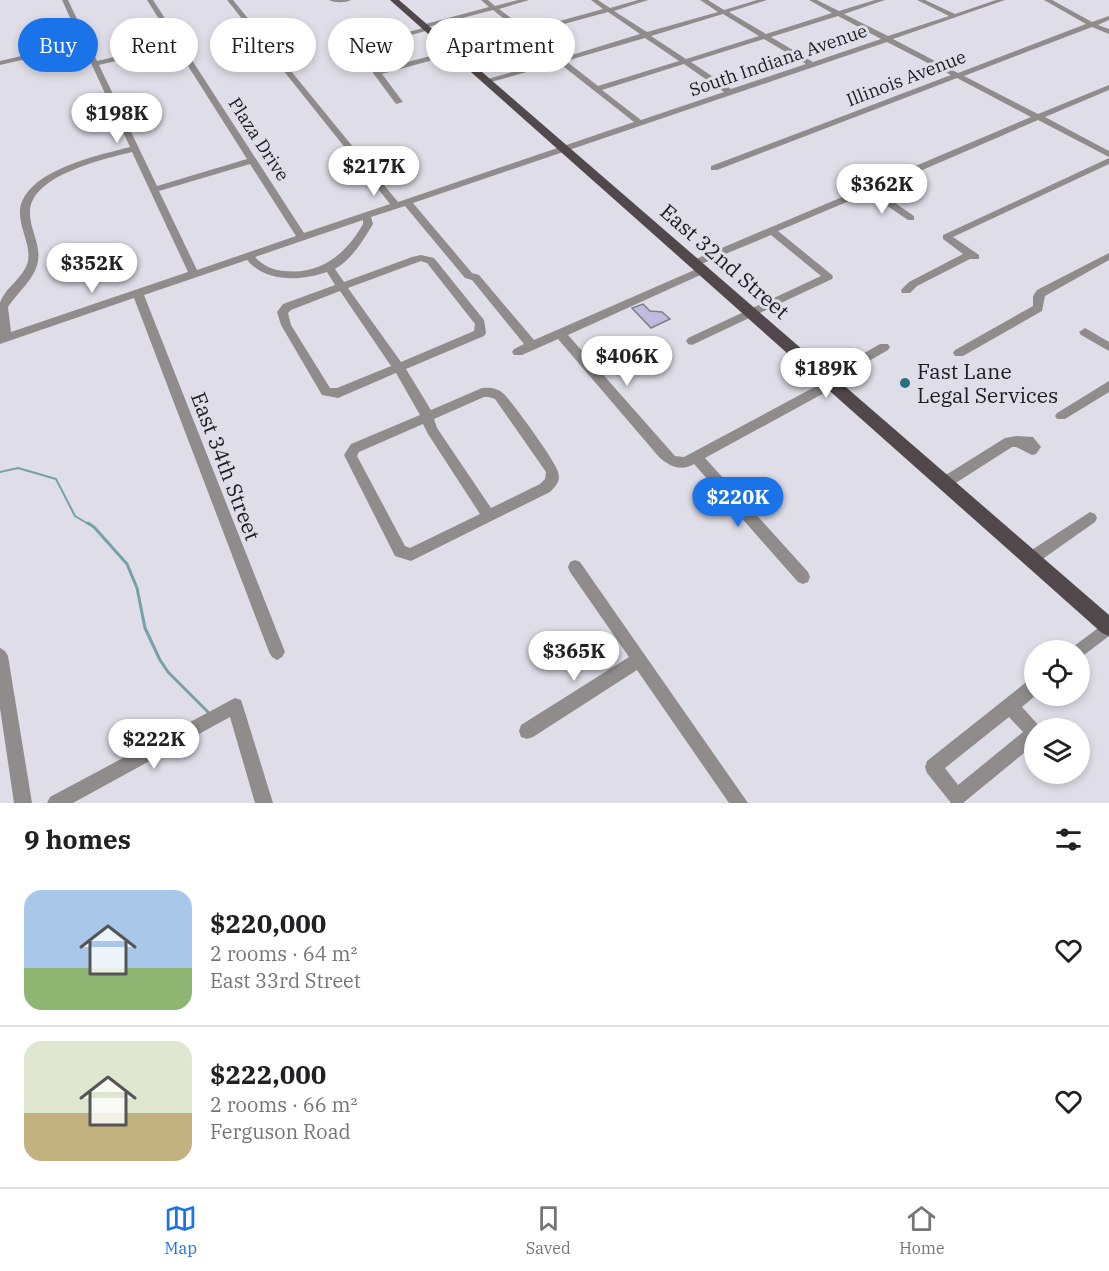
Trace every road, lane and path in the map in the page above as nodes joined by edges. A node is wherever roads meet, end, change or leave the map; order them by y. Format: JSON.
{"nodes":[{"id":1,"x":65,"y":0,"type":"edge"},
{"id":2,"x":150,"y":0,"type":"edge"},
{"id":3,"x":230,"y":0,"type":"edge"},
{"id":4,"x":332,"y":0,"type":"edge"},
{"id":5,"x":348,"y":0,"type":"edge"},
{"id":6,"x":394,"y":0,"type":"edge"},
{"id":7,"x":484,"y":0,"type":"edge"},
{"id":8,"x":526,"y":0,"type":"edge"},
{"id":9,"x":594,"y":0,"type":"edge"},
{"id":10,"x":645,"y":0,"type":"edge"},
{"id":11,"x":703,"y":0,"type":"edge"},
{"id":12,"x":764,"y":0,"type":"edge"},
{"id":13,"x":812,"y":0,"type":"edge"},
{"id":14,"x":882,"y":0,"type":"edge"},
{"id":15,"x":920,"y":0,"type":"edge"},
{"id":16,"x":1002,"y":0,"type":"edge"},
{"id":17,"x":1047,"y":0,"type":"edge"},
{"id":18,"x":494,"y":8,"type":"junction"},
{"id":19,"x":608,"y":10,"type":"junction"},
{"id":20,"x":723,"y":12,"type":"junction"},
{"id":21,"x":838,"y":14,"type":"junction"},
{"id":22,"x":955,"y":16,"type":"junction"},
{"id":23,"x":74,"y":18,"type":"edge"},
{"id":24,"x":161,"y":18,"type":"edge"},
{"id":25,"x":507,"y":18,"type":"edge"},
{"id":26,"x":1109,"y":18,"type":"edge"},
{"id":27,"x":575,"y":19,"type":"edge"},
{"id":28,"x":1090,"y":24,"type":"junction"},
{"id":29,"x":425,"y":28,"type":"junction"},
{"id":30,"x":414,"y":31,"type":"edge"},
{"id":31,"x":1109,"y":33,"type":"edge"},
{"id":32,"x":645,"y":34,"type":"junction"},
{"id":33,"x":765,"y":37,"type":"junction"},
{"id":34,"x":886,"y":39,"type":"junction"},
{"id":35,"x":575,"y":54,"type":"edge"},
{"id":36,"x":18,"y":59,"type":"edge"},
{"id":37,"x":426,"y":60,"type":"edge"},
{"id":38,"x":685,"y":62,"type":"junction"},
{"id":39,"x":0,"y":63,"type":"edge"},
{"id":40,"x":812,"y":64,"type":"junction"},
{"id":41,"x":98,"y":71,"type":"edge"},
{"id":42,"x":196,"y":72,"type":"edge"},
{"id":43,"x":475,"y":72,"type":"edge"},
{"id":44,"x":518,"y":72,"type":"edge"},
{"id":45,"x":575,"y":72,"type":"edge"},
{"id":46,"x":956,"y":75,"type":"junction"},
{"id":47,"x":487,"y":82,"type":"junction"},
{"id":48,"x":1109,"y":87,"type":"edge"},
{"id":49,"x":596,"y":89,"type":"junction"},
{"id":50,"x":730,"y":92,"type":"junction"},
{"id":51,"x":399,"y":102,"type":"dead end"},
{"id":52,"x":1037,"y":117,"type":"junction"},
{"id":53,"x":639,"y":123,"type":"junction"},
{"id":54,"x":134,"y":149,"type":"junction"},
{"id":55,"x":564,"y":149,"type":"junction"},
{"id":56,"x":1109,"y":154,"type":"edge"},
{"id":57,"x":253,"y":160,"type":"junction"},
{"id":58,"x":1109,"y":161,"type":"edge"},
{"id":59,"x":714,"y":168,"type":"dead end"},
{"id":60,"x":869,"y":189,"type":"junction"},
{"id":61,"x":153,"y":190,"type":"junction"},
{"id":62,"x":402,"y":203,"type":"junction"},
{"id":63,"x":366,"y":214,"type":"junction"},
{"id":64,"x":911,"y":218,"type":"dead end"},
{"id":65,"x":771,"y":230,"type":"junction"},
{"id":66,"x":301,"y":236,"type":"junction"},
{"id":67,"x":249,"y":256,"type":"junction"},
{"id":68,"x":1109,"y":256,"type":"edge"},
{"id":69,"x":699,"y":267,"type":"junction"},
{"id":70,"x":329,"y":268,"type":"junction"},
{"id":71,"x":194,"y":275,"type":"junction"},
{"id":72,"x":342,"y":286,"type":"junction"},
{"id":73,"x":906,"y":291,"type":"dead end"},
{"id":74,"x":138,"y":294,"type":"junction"},
{"id":75,"x":751,"y":313,"type":"junction"},
{"id":76,"x":1085,"y":332,"type":"dead end"},
{"id":77,"x":560,"y":333,"type":"junction"},
{"id":78,"x":3,"y":339,"type":"edge"},
{"id":79,"x":692,"y":341,"type":"dead end"},
{"id":80,"x":531,"y":346,"type":"junction"},
{"id":81,"x":884,"y":347,"type":"dead end"},
{"id":82,"x":1109,"y":347,"type":"edge"},
{"id":83,"x":518,"y":351,"type":"dead end"},
{"id":84,"x":958,"y":353,"type":"dead end"},
{"id":85,"x":398,"y":367,"type":"junction"},
{"id":86,"x":831,"y":381,"type":"junction"},
{"id":87,"x":1109,"y":386,"type":"edge"},
{"id":88,"x":1061,"y":416,"type":"dead end"},
{"id":89,"x":427,"y":418,"type":"junction"},
{"id":90,"x":1017,"y":441,"type":"dead end"},
{"id":91,"x":690,"y":460,"type":"junction"},
{"id":92,"x":946,"y":482,"type":"junction"},
{"id":93,"x":489,"y":517,"type":"junction"},
{"id":94,"x":1090,"y":518,"type":"dead end"},
{"id":95,"x":1032,"y":558,"type":"junction"},
{"id":96,"x":575,"y":567,"type":"dead end"},
{"id":97,"x":803,"y":578,"type":"dead end"},
{"id":98,"x":1109,"y":627,"type":"edge"},
{"id":99,"x":1090,"y":642,"type":"edge"},
{"id":100,"x":277,"y":652,"type":"dead end"},
{"id":101,"x":0,"y":656,"type":"edge"},
{"id":102,"x":639,"y":660,"type":"junction"},
{"id":103,"x":1024,"y":695,"type":"edge"},
{"id":104,"x":1010,"y":706,"type":"junction"},
{"id":105,"x":1024,"y":721,"type":"edge"},
{"id":106,"x":528,"y":731,"type":"dead end"},
{"id":107,"x":1024,"y":742,"type":"edge"},
{"id":108,"x":23,"y":803,"type":"edge"},
{"id":109,"x":56,"y":803,"type":"edge"},
{"id":110,"x":264,"y":803,"type":"edge"},
{"id":111,"x":739,"y":803,"type":"edge"}],
"edges":[{"from":1,"to":23,"type":"street"},
{"from":2,"to":24,"type":"street","name":"Plaza Drive"},
{"from":3,"to":62,"type":"street"},
{"from":4,"to":5,"type":"street"},
{"from":6,"to":29,"type":"main road","name":"East 32nd Street"},
{"from":7,"to":18,"type":"street"},
{"from":8,"to":18,"type":"street"},
{"from":9,"to":19,"type":"street"},
{"from":10,"to":19,"type":"street"},
{"from":11,"to":20,"type":"street"},
{"from":12,"to":20,"type":"street"},
{"from":13,"to":21,"type":"street"},
{"from":14,"to":21,"type":"street"},
{"from":15,"to":22,"type":"street"},
{"from":16,"to":22,"type":"street","name":"South Indiana Avenue"},
{"from":17,"to":28,"type":"street"},
{"from":18,"to":25,"type":"street"},
{"from":18,"to":29,"type":"street"},
{"from":19,"to":27,"type":"street"},
{"from":19,"to":32,"type":"street"},
{"from":20,"to":32,"type":"street"},
{"from":20,"to":33,"type":"street"},
{"from":21,"to":33,"type":"street"},
{"from":21,"to":34,"type":"street"},
{"from":22,"to":34,"type":"street","name":"South Indiana Avenue"},
{"from":26,"to":28,"type":"street","name":"Illinois Avenue"},
{"from":28,"to":31,"type":"street"},
{"from":28,"to":46,"type":"street","name":"Illinois Avenue"},
{"from":29,"to":30,"type":"street"},
{"from":32,"to":35,"type":"street"},
{"from":32,"to":38,"type":"street"},
{"from":33,"to":38,"type":"street"},
{"from":33,"to":40,"type":"street"},
{"from":34,"to":40,"type":"street","name":"South Indiana Avenue"},
{"from":34,"to":46,"type":"street"},
{"from":36,"to":39,"type":"street"},
{"from":37,"to":51,"type":"street"},
{"from":38,"to":49,"type":"street"},
{"from":38,"to":50,"type":"street"},
{"from":40,"to":50,"type":"street","name":"South Indiana Avenue"},
{"from":41,"to":54,"type":"street"},
{"from":42,"to":57,"type":"street","name":"Plaza Drive"},
{"from":43,"to":47,"type":"main road","name":"East 32nd Street"},
{"from":44,"to":47,"type":"street"},
{"from":45,"to":49,"type":"street"},
{"from":46,"to":52,"type":"street"},
{"from":46,"to":59,"type":"street","name":"Illinois Avenue"},
{"from":47,"to":55,"type":"main road","name":"East 32nd Street"},
{"from":48,"to":52,"type":"street"},
{"from":49,"to":53,"type":"street"},
{"from":50,"to":53,"type":"street","name":"South Indiana Avenue"},
{"from":52,"to":56,"type":"street"},
{"from":52,"to":60,"type":"street"},
{"from":53,"to":55,"type":"street","name":"South Indiana Avenue"},
{"from":54,"to":61,"type":"street"},
{"from":54,"to":78,"type":"street"},
{"from":55,"to":62,"type":"street","name":"South Indiana Avenue"},
{"from":55,"to":69,"type":"main road","name":"East 32nd Street"},
{"from":57,"to":61,"type":"street"},
{"from":57,"to":66,"type":"street","name":"Plaza Drive"},
{"from":58,"to":73,"type":"street"},
{"from":60,"to":64,"type":"street"},
{"from":60,"to":65,"type":"street"},
{"from":61,"to":71,"type":"street"},
{"from":62,"to":63,"type":"street","name":"South Indiana Avenue"},
{"from":62,"to":80,"type":"street"},
{"from":63,"to":66,"type":"street","name":"South Indiana Avenue"},
{"from":63,"to":70,"type":"street"},
{"from":65,"to":69,"type":"street"},
{"from":65,"to":75,"type":"street"},
{"from":66,"to":67,"type":"street","name":"South Indiana Avenue"},
{"from":67,"to":70,"type":"street"},
{"from":67,"to":71,"type":"street","name":"South Indiana Avenue"},
{"from":68,"to":84,"type":"street"},
{"from":69,"to":75,"type":"main road","name":"East 32nd Street"},
{"from":69,"to":77,"type":"street"},
{"from":70,"to":72,"type":"street"},
{"from":71,"to":74,"type":"street","name":"South Indiana Avenue"},
{"from":72,"to":85,"type":"street"},
{"from":72,"to":85,"type":"street"},
{"from":72,"to":85,"type":"street"},
{"from":74,"to":78,"type":"street","name":"South Indiana Avenue"},
{"from":74,"to":100,"type":"street","name":"East 34th Street"},
{"from":75,"to":79,"type":"street"},
{"from":75,"to":86,"type":"main road","name":"East 32nd Street"},
{"from":76,"to":82,"type":"street"},
{"from":77,"to":80,"type":"street"},
{"from":77,"to":91,"type":"street"},
{"from":80,"to":83,"type":"street"},
{"from":81,"to":86,"type":"street"},
{"from":85,"to":89,"type":"street"},
{"from":86,"to":91,"type":"street"},
{"from":86,"to":92,"type":"main road","name":"East 32nd Street"},
{"from":87,"to":88,"type":"street"},
{"from":89,"to":93,"type":"street"},
{"from":89,"to":93,"type":"street"},
{"from":89,"to":93,"type":"street"},
{"from":90,"to":92,"type":"street"},
{"from":91,"to":97,"type":"street"},
{"from":92,"to":95,"type":"main road","name":"East 32nd Street"},
{"from":94,"to":95,"type":"street"},
{"from":95,"to":98,"type":"main road","name":"East 32nd Street"},
{"from":96,"to":102,"type":"street"},
{"from":98,"to":99,"type":"street"},
{"from":101,"to":108,"type":"street"},
{"from":102,"to":106,"type":"street"},
{"from":102,"to":111,"type":"street"},
{"from":103,"to":104,"type":"street"},
{"from":104,"to":105,"type":"street"},
{"from":104,"to":107,"type":"street"},
{"from":109,"to":110,"type":"street"}]}
